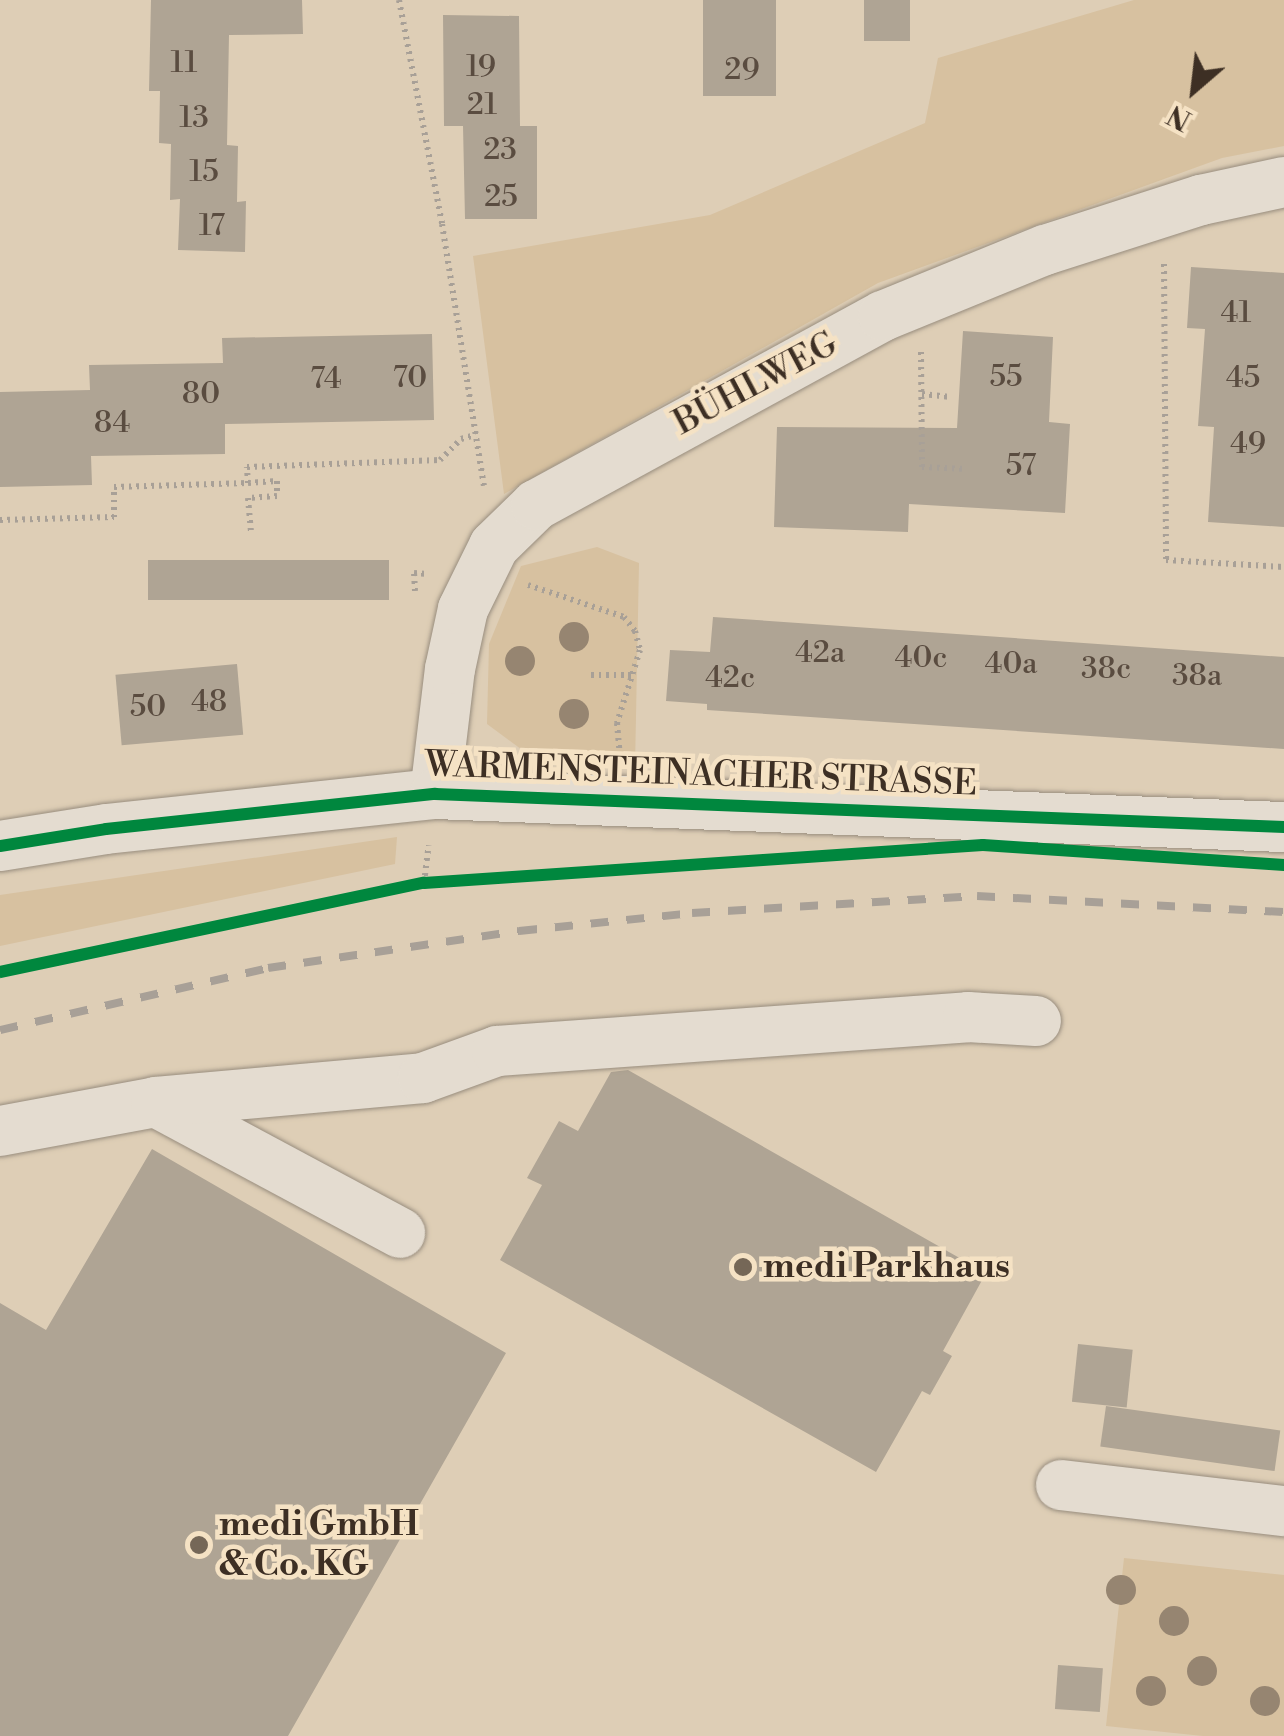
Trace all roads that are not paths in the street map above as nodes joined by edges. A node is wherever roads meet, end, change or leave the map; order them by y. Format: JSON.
{"nodes":[{"id":1,"x":1284,"y":182,"type":"edge"},
{"id":2,"x":435,"y":794,"type":"junction"},
{"id":3,"x":1284,"y":827,"type":"edge"},
{"id":4,"x":0,"y":846,"type":"edge"},
{"id":5,"x":1036,"y":1021,"type":"dead end"},
{"id":6,"x":156,"y":1102,"type":"junction"},
{"id":7,"x":0,"y":1131,"type":"edge"},
{"id":8,"x":400,"y":1233,"type":"dead end"},
{"id":9,"x":1060,"y":1484,"type":"dead end"},
{"id":10,"x":1284,"y":1511,"type":"edge"}],
"edges":[{"from":1,"to":2,"type":"street","name":"BÜHLWEG"},
{"from":2,"to":3,"type":"street","name":"WARMENSTEINACHER STRASSE"},
{"from":2,"to":4,"type":"street","name":"WARMENSTEINACHER STRASSE"},
{"from":5,"to":6,"type":"street"},
{"from":6,"to":7,"type":"street"},
{"from":6,"to":8,"type":"street"},
{"from":9,"to":10,"type":"street"}]}
